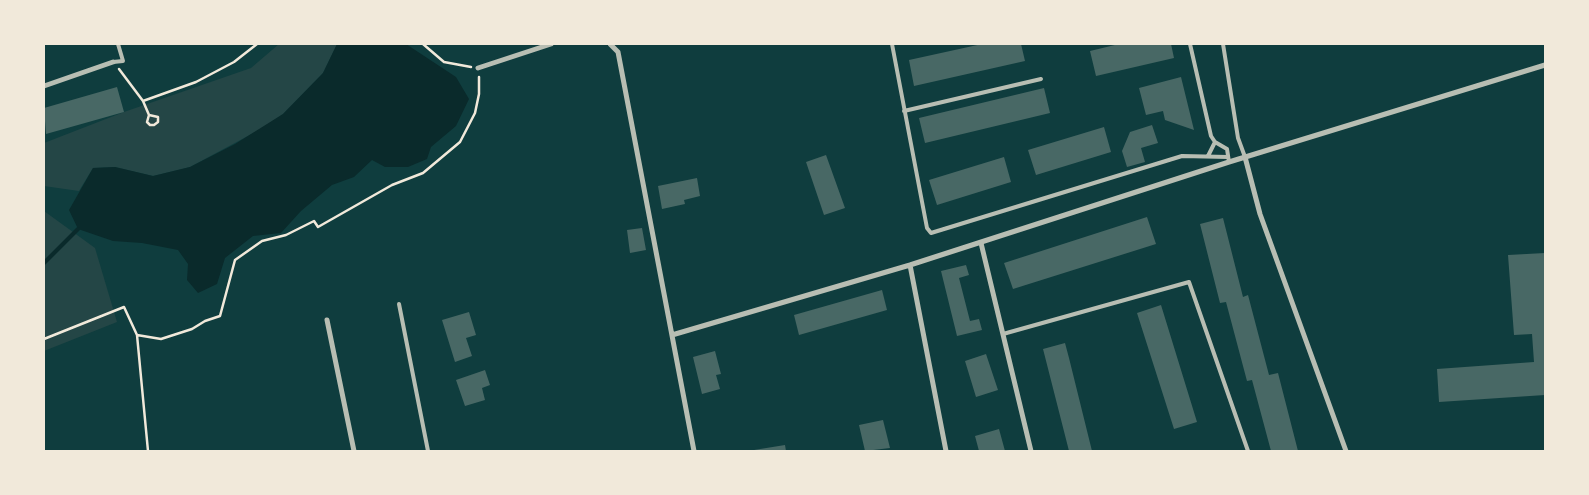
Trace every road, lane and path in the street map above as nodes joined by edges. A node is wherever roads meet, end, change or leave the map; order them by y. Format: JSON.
{"nodes":[{"id":1,"x":118,"y":44,"type":"edge"},
{"id":2,"x":257,"y":44,"type":"edge"},
{"id":3,"x":423,"y":44,"type":"edge"},
{"id":4,"x":551,"y":44,"type":"edge"},
{"id":5,"x":610,"y":44,"type":"edge"},
{"id":6,"x":892,"y":44,"type":"edge"},
{"id":7,"x":1190,"y":44,"type":"edge"},
{"id":8,"x":1223,"y":44,"type":"edge"},
{"id":9,"x":113,"y":62,"type":"junction"},
{"id":10,"x":1545,"y":65,"type":"edge"},
{"id":11,"x":478,"y":68,"type":"junction"},
{"id":12,"x":1041,"y":79,"type":"dead end"},
{"id":13,"x":44,"y":86,"type":"edge"},
{"id":14,"x":143,"y":101,"type":"junction"},
{"id":15,"x":904,"y":111,"type":"junction"},
{"id":16,"x":149,"y":115,"type":"junction"},
{"id":17,"x":1215,"y":142,"type":"junction"},
{"id":18,"x":1208,"y":156,"type":"junction"},
{"id":19,"x":1245,"y":157,"type":"junction"},
{"id":20,"x":1229,"y":159,"type":"junction"},
{"id":21,"x":981,"y":243,"type":"junction"},
{"id":22,"x":910,"y":265,"type":"junction"},
{"id":23,"x":399,"y":304,"type":"dead end"},
{"id":24,"x":327,"y":320,"type":"dead end"},
{"id":25,"x":1003,"y":334,"type":"junction"},
{"id":26,"x":137,"y":335,"type":"junction"},
{"id":27,"x":672,"y":335,"type":"junction"},
{"id":28,"x":44,"y":339,"type":"edge"},
{"id":29,"x":148,"y":451,"type":"edge"},
{"id":30,"x":354,"y":451,"type":"edge"},
{"id":31,"x":428,"y":451,"type":"edge"},
{"id":32,"x":694,"y":451,"type":"edge"},
{"id":33,"x":946,"y":451,"type":"edge"},
{"id":34,"x":1031,"y":451,"type":"edge"},
{"id":35,"x":1248,"y":451,"type":"edge"},
{"id":36,"x":1346,"y":451,"type":"edge"}],
"edges":[{"from":1,"to":9,"type":"lane"},
{"from":2,"to":14,"type":"path"},
{"from":3,"to":11,"type":"path"},
{"from":4,"to":11,"type":"street"},
{"from":5,"to":27,"type":"street"},
{"from":6,"to":15,"type":"lane"},
{"from":7,"to":17,"type":"lane"},
{"from":8,"to":19,"type":"lane"},
{"from":9,"to":13,"type":"street"},
{"from":9,"to":14,"type":"path"},
{"from":10,"to":19,"type":"street"},
{"from":11,"to":26,"type":"path"},
{"from":12,"to":15,"type":"lane"},
{"from":14,"to":16,"type":"path"},
{"from":15,"to":18,"type":"lane"},
{"from":16,"to":16,"type":"path"},
{"from":17,"to":18,"type":"lane"},
{"from":17,"to":20,"type":"lane"},
{"from":18,"to":20,"type":"lane"},
{"from":19,"to":20,"type":"street"},
{"from":19,"to":36,"type":"street"},
{"from":20,"to":21,"type":"street"},
{"from":21,"to":22,"type":"street"},
{"from":21,"to":25,"type":"street"},
{"from":22,"to":27,"type":"street"},
{"from":22,"to":33,"type":"street"},
{"from":23,"to":31,"type":"lane"},
{"from":24,"to":30,"type":"street"},
{"from":25,"to":34,"type":"street"},
{"from":25,"to":35,"type":"lane"},
{"from":26,"to":28,"type":"path"},
{"from":26,"to":29,"type":"path"},
{"from":27,"to":32,"type":"street"}]}
